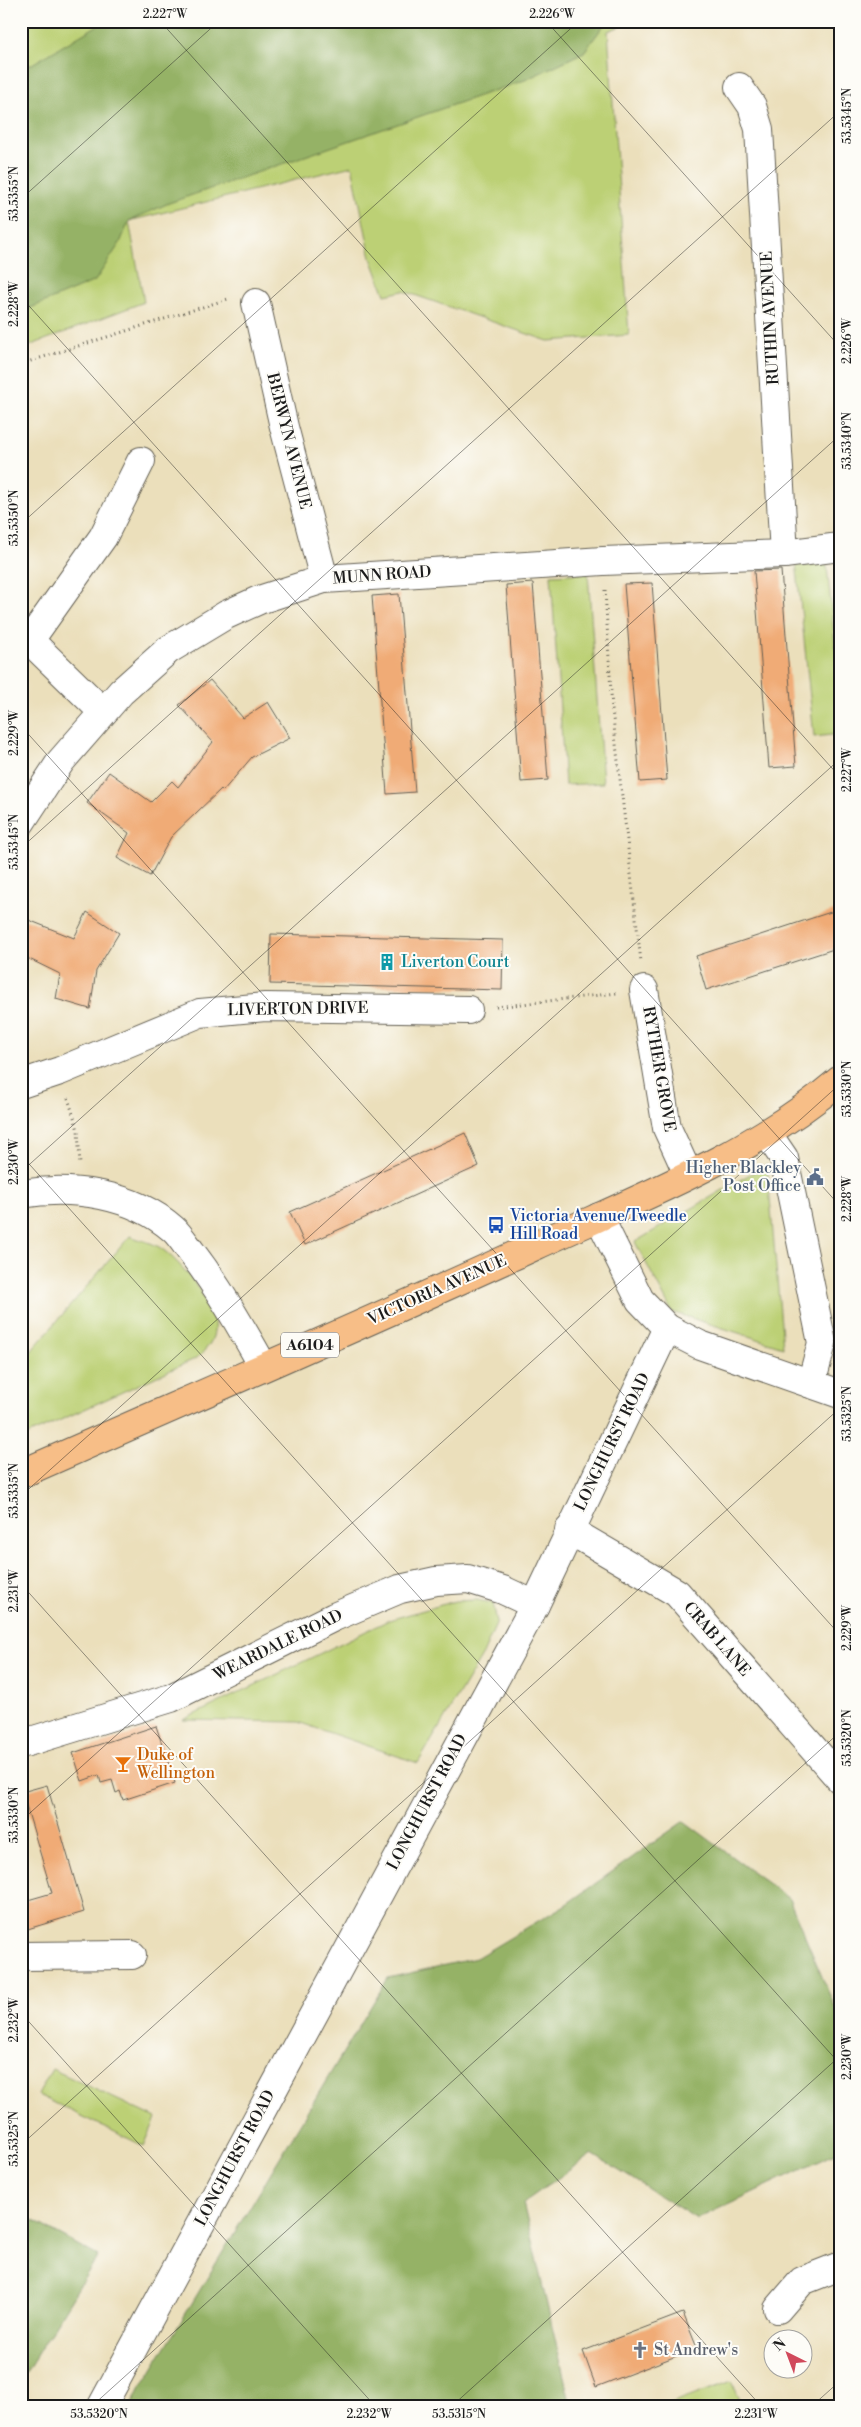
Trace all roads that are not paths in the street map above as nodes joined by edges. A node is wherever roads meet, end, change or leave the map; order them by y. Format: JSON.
{"nodes":[{"id":1,"x":739,"y":87,"type":"dead end"},
{"id":2,"x":256,"y":303,"type":"road end"},
{"id":3,"x":141,"y":461,"type":"dead end"},
{"id":4,"x":840,"y":548,"type":"edge"},
{"id":5,"x":784,"y":554,"type":"junction"},
{"id":6,"x":324,"y":579,"type":"junction"},
{"id":7,"x":26,"y":636,"type":"edge"},
{"id":8,"x":102,"y":711,"type":"junction"},
{"id":9,"x":21,"y":822,"type":"edge"},
{"id":10,"x":644,"y":990,"type":"road end"},
{"id":11,"x":468,"y":1010,"type":"road end"},
{"id":12,"x":21,"y":1084,"type":"edge"},
{"id":13,"x":838,"y":1086,"type":"edge"},
{"id":14,"x":767,"y":1133,"type":"junction"},
{"id":15,"x":688,"y":1174,"type":"junction"},
{"id":16,"x":21,"y":1194,"type":"edge"},
{"id":17,"x":599,"y":1217,"type":"junction"},
{"id":18,"x":668,"y":1328,"type":"junction"},
{"id":19,"x":263,"y":1366,"type":"junction"},
{"id":20,"x":811,"y":1384,"type":"junction"},
{"id":21,"x":840,"y":1394,"type":"edge"},
{"id":22,"x":21,"y":1474,"type":"edge"},
{"id":23,"x":569,"y":1530,"type":"junction"},
{"id":24,"x":535,"y":1605,"type":"junction"},
{"id":25,"x":21,"y":1744,"type":"edge"},
{"id":26,"x":840,"y":1779,"type":"edge"},
{"id":27,"x":132,"y":1955,"type":"dead end"},
{"id":28,"x":21,"y":1956,"type":"edge"},
{"id":29,"x":840,"y":2266,"type":"edge"},
{"id":30,"x":778,"y":2309,"type":"dead end"},
{"id":31,"x":102,"y":2406,"type":"edge"}],
"edges":[{"from":1,"to":5,"type":"street","name":"RUTHIN AVENUE"},
{"from":2,"to":6,"type":"street","name":"BERWYN AVENUE"},
{"from":3,"to":7,"type":"street"},
{"from":4,"to":5,"type":"street","name":"MUNN ROAD"},
{"from":5,"to":6,"type":"street","name":"MUNN ROAD"},
{"from":6,"to":8,"type":"street","name":"MUNN ROAD"},
{"from":7,"to":8,"type":"street"},
{"from":8,"to":9,"type":"street","name":"MUNN ROAD"},
{"from":10,"to":15,"type":"street","name":"RYTHER GROVE"},
{"from":11,"to":12,"type":"street","name":"LIVERTON DRIVE"},
{"from":13,"to":14,"type":"main road","name":"VICTORIA AVENUE","number":"A6104"},
{"from":14,"to":15,"type":"main road","name":"VICTORIA AVENUE","number":"A6104"},
{"from":14,"to":20,"type":"street"},
{"from":15,"to":17,"type":"main road","name":"VICTORIA AVENUE","number":"A6104"},
{"from":16,"to":19,"type":"street"},
{"from":17,"to":18,"type":"street"},
{"from":17,"to":19,"type":"main road","name":"VICTORIA AVENUE","number":"A6104"},
{"from":18,"to":20,"type":"street"},
{"from":18,"to":23,"type":"street","name":"LONGHURST ROAD"},
{"from":19,"to":22,"type":"main road","name":"VICTORIA AVENUE","number":"A6104"},
{"from":20,"to":21,"type":"street"},
{"from":23,"to":24,"type":"street","name":"LONGHURST ROAD"},
{"from":23,"to":26,"type":"street","name":"CRAB LANE"},
{"from":24,"to":25,"type":"street","name":"WEARDALE ROAD"},
{"from":24,"to":31,"type":"street","name":"LONGHURST ROAD"},
{"from":27,"to":28,"type":"street"},
{"from":29,"to":30,"type":"street"}]}
